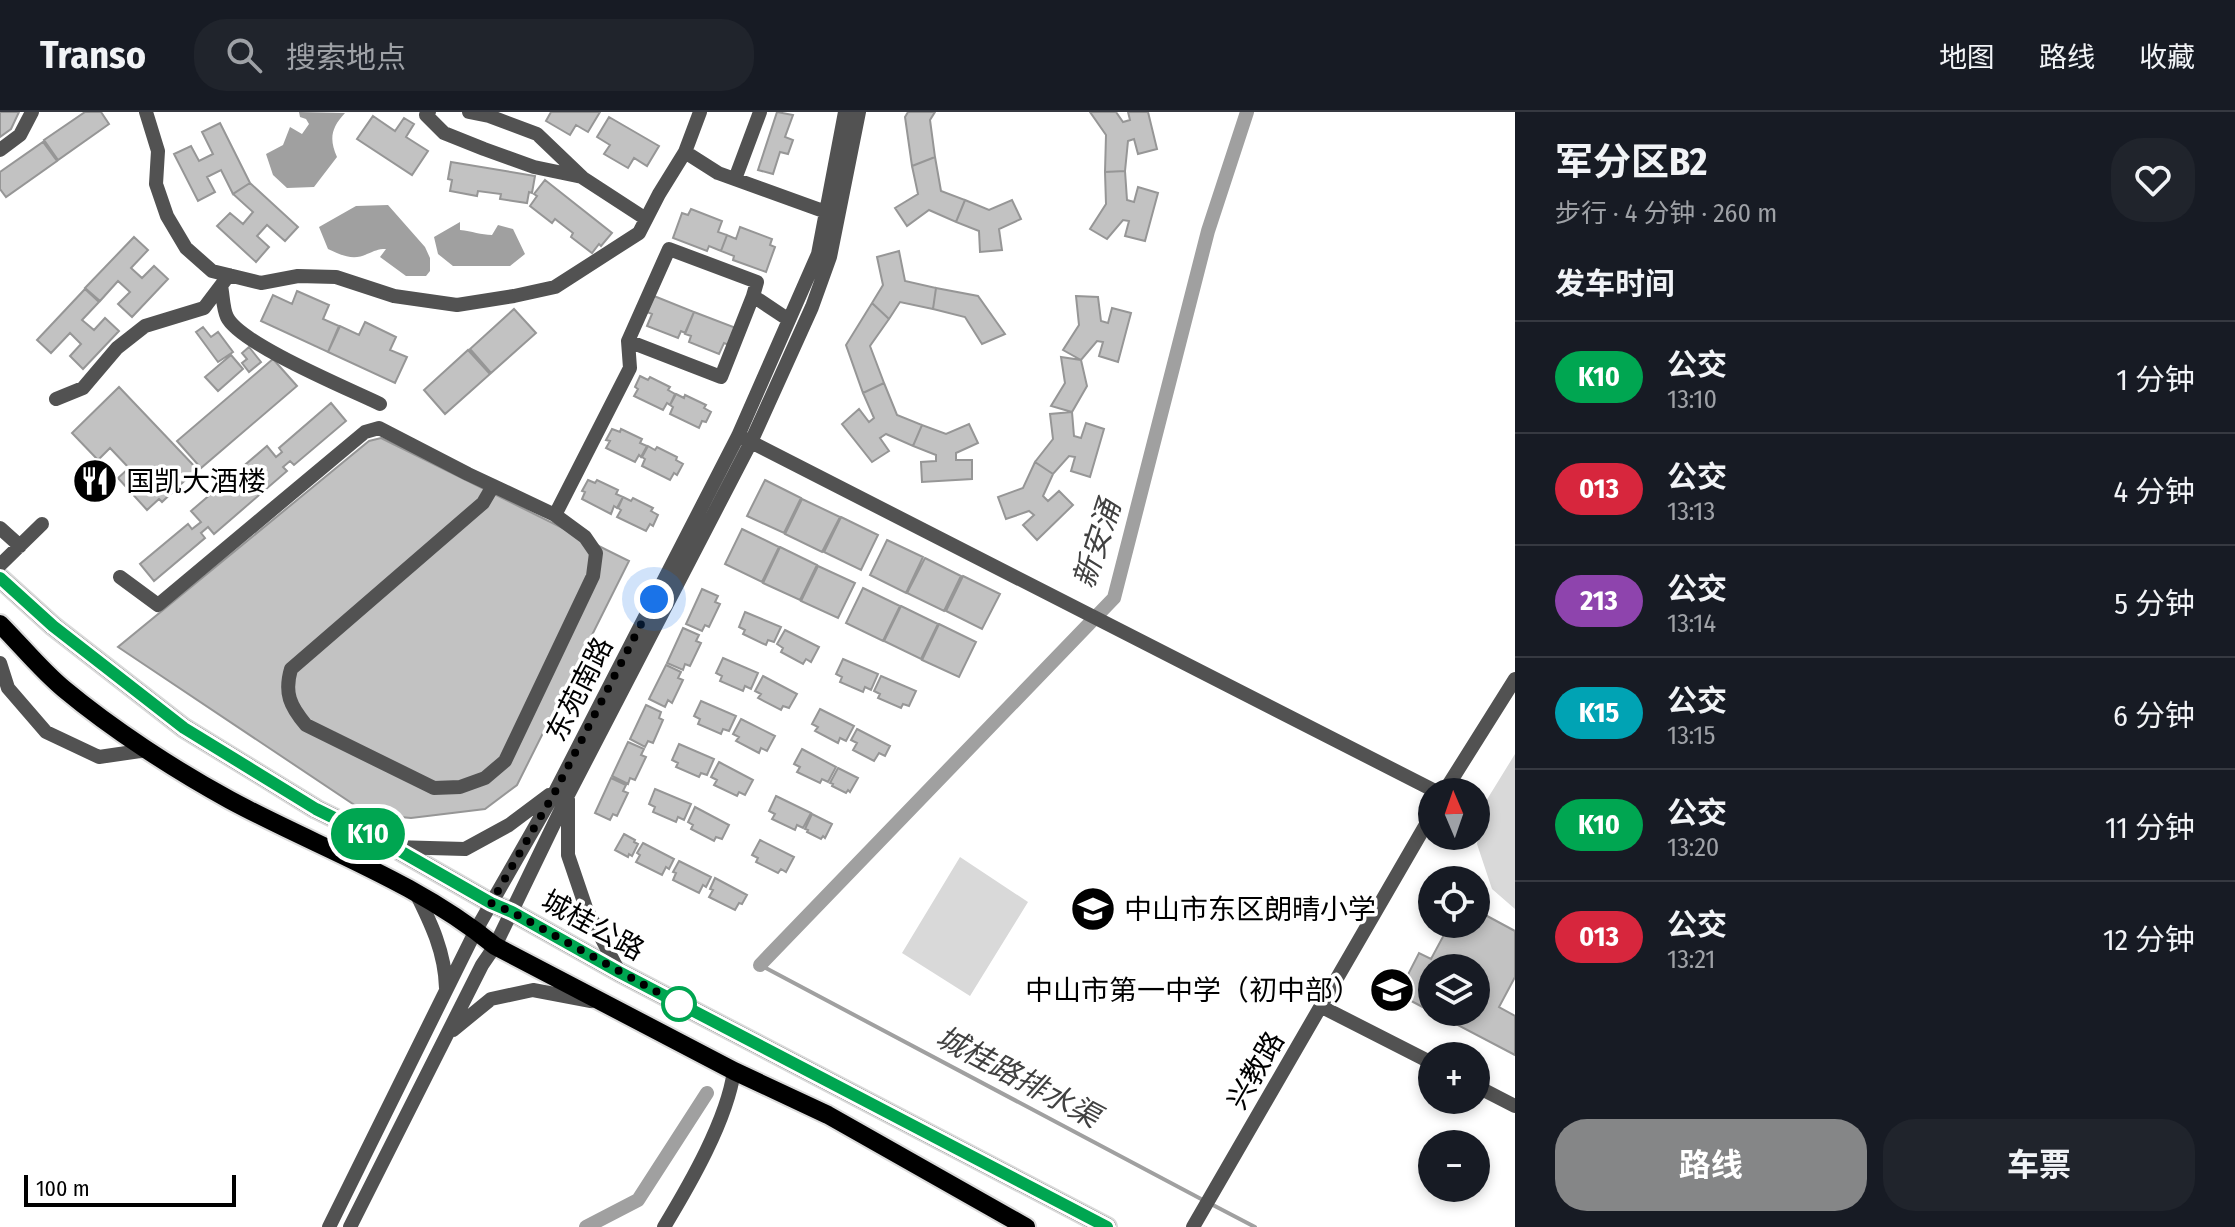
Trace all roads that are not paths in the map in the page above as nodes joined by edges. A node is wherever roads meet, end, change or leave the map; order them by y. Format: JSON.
{"nodes":[{"id":1,"x":32,"y":112,"type":"edge"},
{"id":2,"x":146,"y":112,"type":"edge"},
{"id":3,"x":429,"y":112,"type":"edge"},
{"id":4,"x":469,"y":112,"type":"edge"},
{"id":5,"x":700,"y":112,"type":"edge"},
{"id":6,"x":760,"y":112,"type":"edge"},
{"id":7,"x":845,"y":112,"type":"edge"},
{"id":8,"x":859,"y":112,"type":"edge"},
{"id":9,"x":0,"y":150,"type":"edge"},
{"id":10,"x":685,"y":152,"type":"junction"},
{"id":11,"x":583,"y":178,"type":"junction"},
{"id":12,"x":735,"y":179,"type":"junction"},
{"id":13,"x":826,"y":212,"type":"junction"},
{"id":14,"x":646,"y":219,"type":"junction"},
{"id":15,"x":225,"y":280,"type":"junction"},
{"id":16,"x":753,"y":296,"type":"junction"},
{"id":17,"x":789,"y":320,"type":"junction"},
{"id":18,"x":628,"y":341,"type":"junction"},
{"id":19,"x":56,"y":399,"type":"dead end"},
{"id":20,"x":380,"y":404,"type":"dead end"},
{"id":21,"x":744,"y":439,"type":"junction"},
{"id":22,"x":493,"y":486,"type":"junction"},
{"id":23,"x":555,"y":515,"type":"junction"},
{"id":24,"x":42,"y":524,"type":"dead end"},
{"id":25,"x":0,"y":528,"type":"edge"},
{"id":26,"x":20,"y":546,"type":"junction"},
{"id":27,"x":0,"y":565,"type":"edge"},
{"id":28,"x":120,"y":577,"type":"dead end"},
{"id":29,"x":0,"y":578,"type":"edge"},
{"id":30,"x":0,"y":624,"type":"edge"},
{"id":31,"x":0,"y":663,"type":"edge"},
{"id":32,"x":1515,"y":679,"type":"edge"},
{"id":33,"x":147,"y":750,"type":"junction"},
{"id":34,"x":1453,"y":778,"type":"edge"},
{"id":35,"x":1418,"y":782,"type":"edge"},
{"id":36,"x":562,"y":793,"type":"junction"},
{"id":37,"x":1418,"y":839,"type":"edge"},
{"id":38,"x":393,"y":847,"type":"junction"},
{"id":39,"x":415,"y":891,"type":"junction"},
{"id":40,"x":491,"y":903,"type":"junction"},
{"id":41,"x":512,"y":912,"type":"junction"},
{"id":42,"x":476,"y":930,"type":"junction"},
{"id":43,"x":495,"y":946,"type":"junction"},
{"id":44,"x":619,"y":972,"type":"junction"},
{"id":45,"x":446,"y":993,"type":"junction"},
{"id":46,"x":608,"y":1005,"type":"junction"},
{"id":47,"x":1322,"y":1007,"type":"junction"},
{"id":48,"x":447,"y":1036,"type":"junction"},
{"id":49,"x":1418,"y":1056,"type":"edge"},
{"id":50,"x":734,"y":1071,"type":"junction"},
{"id":51,"x":1490,"y":1093,"type":"edge"},
{"id":52,"x":1515,"y":1106,"type":"edge"},
{"id":53,"x":329,"y":1227,"type":"edge"},
{"id":54,"x":350,"y":1227,"type":"edge"},
{"id":55,"x":664,"y":1227,"type":"edge"},
{"id":56,"x":1026,"y":1227,"type":"edge"},
{"id":57,"x":1107,"y":1227,"type":"edge"},
{"id":58,"x":1193,"y":1227,"type":"edge"}],
"edges":[{"from":1,"to":9,"type":"street"},
{"from":2,"to":15,"type":"street"},
{"from":3,"to":11,"type":"street"},
{"from":4,"to":11,"type":"street"},
{"from":5,"to":10,"type":"street"},
{"from":6,"to":12,"type":"street"},
{"from":7,"to":13,"type":"street","name":"东苑南路"},
{"from":8,"to":21,"type":"street","name":"东苑南路"},
{"from":10,"to":12,"type":"street"},
{"from":10,"to":14,"type":"street"},
{"from":11,"to":14,"type":"street"},
{"from":12,"to":13,"type":"street"},
{"from":13,"to":17,"type":"street","name":"东苑南路"},
{"from":14,"to":15,"type":"street"},
{"from":15,"to":19,"type":"street"},
{"from":15,"to":20,"type":"street"},
{"from":16,"to":17,"type":"street"},
{"from":16,"to":18,"type":"street"},
{"from":16,"to":18,"type":"street"},
{"from":17,"to":21,"type":"street","name":"东苑南路"},
{"from":18,"to":23,"type":"street"},
{"from":21,"to":35,"type":"street"},
{"from":21,"to":36,"type":"street","name":"东苑南路"},
{"from":22,"to":23,"type":"street"},
{"from":22,"to":23,"type":"street"},
{"from":22,"to":28,"type":"street"},
{"from":24,"to":26,"type":"street"},
{"from":25,"to":26,"type":"street"},
{"from":26,"to":27,"type":"street"},
{"from":29,"to":38,"type":"main road","name":"城桂公路"},
{"from":30,"to":33,"type":"main road"},
{"from":31,"to":33,"type":"street"},
{"from":32,"to":34,"type":"street"},
{"from":33,"to":39,"type":"main road"},
{"from":36,"to":38,"type":"street"},
{"from":36,"to":40,"type":"street","name":"东苑南路"},
{"from":36,"to":41,"type":"street","name":"东苑南路"},
{"from":36,"to":44,"type":"street"},
{"from":37,"to":47,"type":"street","name":"兴教路"},
{"from":38,"to":40,"type":"main road","name":"城桂公路"},
{"from":39,"to":42,"type":"main road"},
{"from":39,"to":45,"type":"street"},
{"from":40,"to":41,"type":"main road","name":"城桂公路"},
{"from":40,"to":42,"type":"street","name":"东苑南路"},
{"from":41,"to":43,"type":"street","name":"东苑南路"},
{"from":41,"to":44,"type":"main road","name":"城桂公路"},
{"from":42,"to":43,"type":"main road"},
{"from":42,"to":45,"type":"street","name":"东苑南路"},
{"from":43,"to":46,"type":"main road"},
{"from":43,"to":48,"type":"street","name":"东苑南路"},
{"from":44,"to":57,"type":"main road","name":"城桂公路"},
{"from":45,"to":53,"type":"street","name":"东苑南路"},
{"from":46,"to":48,"type":"street"},
{"from":46,"to":50,"type":"main road"},
{"from":47,"to":49,"type":"street"},
{"from":47,"to":58,"type":"street","name":"兴教路"},
{"from":48,"to":54,"type":"street","name":"东苑南路"},
{"from":50,"to":55,"type":"street"},
{"from":50,"to":56,"type":"main road"},
{"from":51,"to":52,"type":"street"}]}
